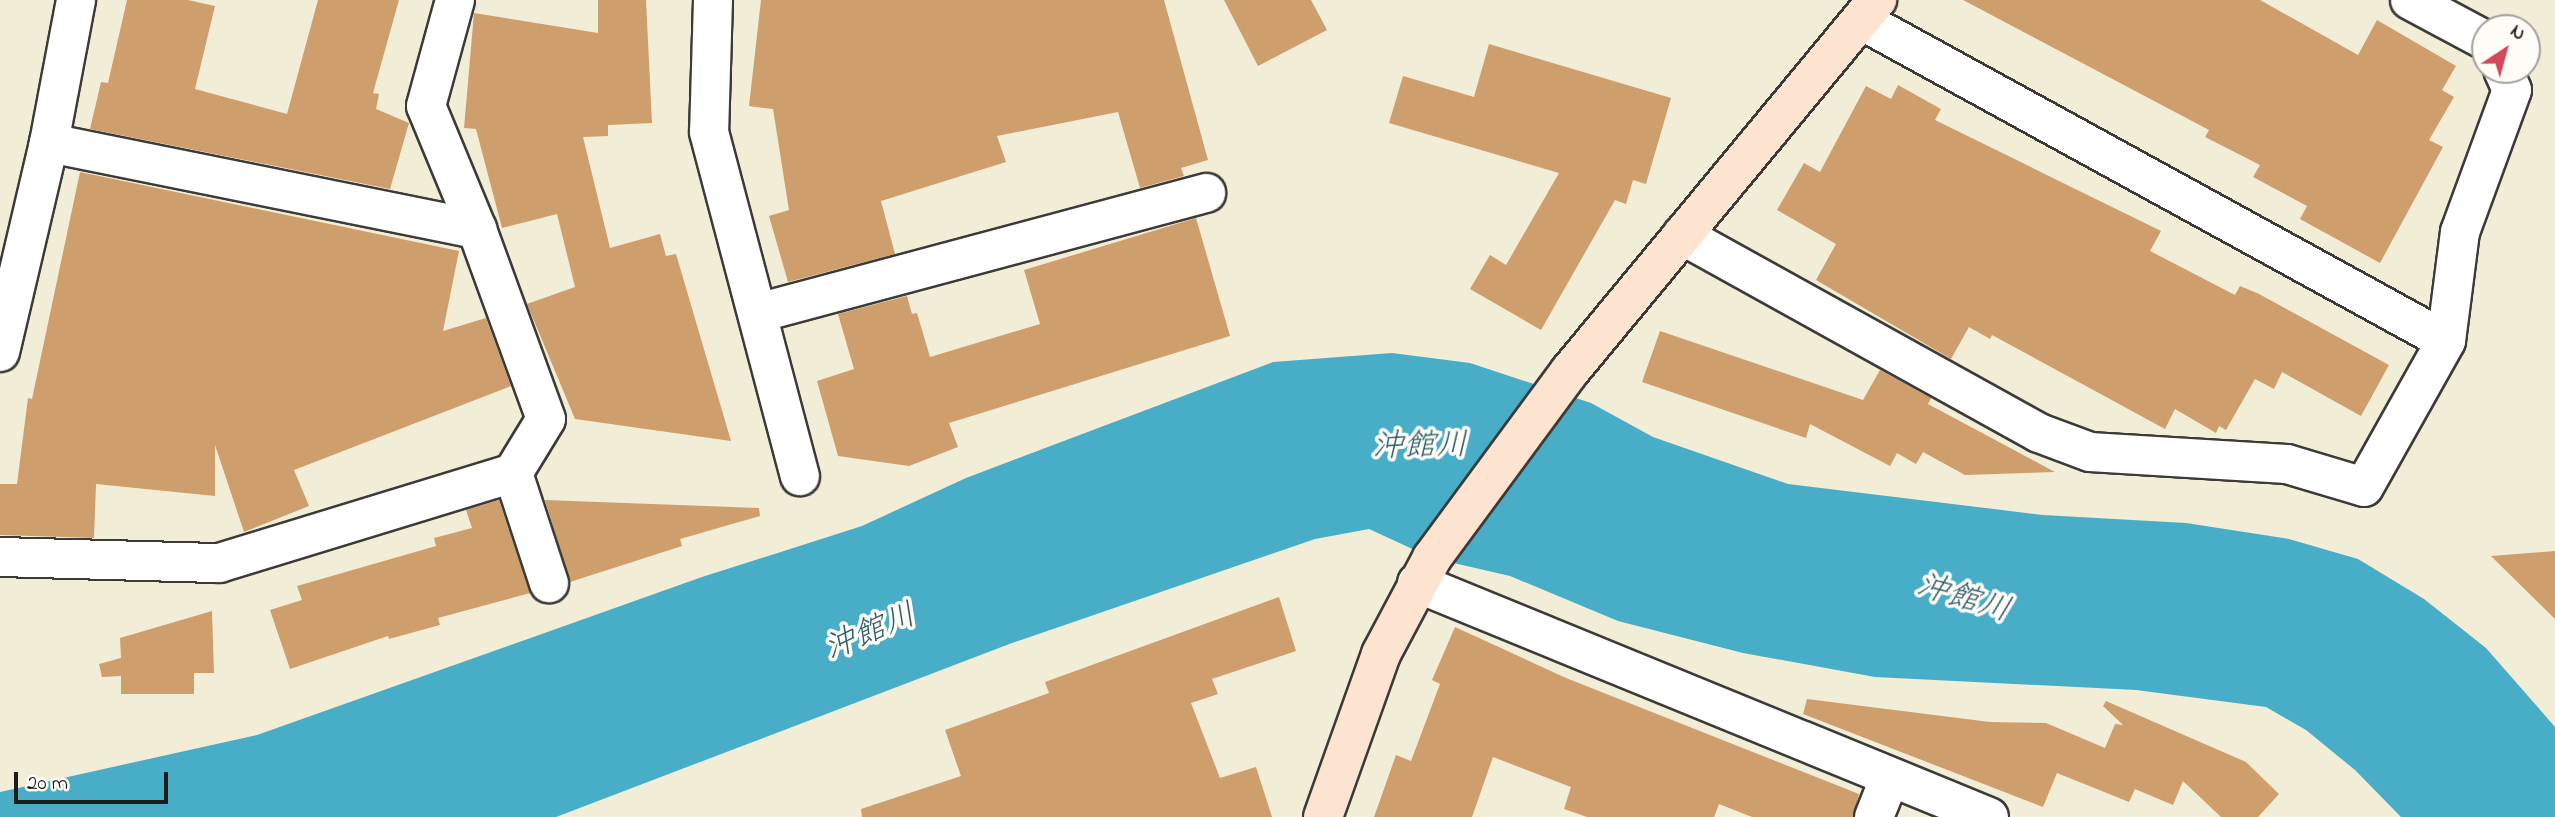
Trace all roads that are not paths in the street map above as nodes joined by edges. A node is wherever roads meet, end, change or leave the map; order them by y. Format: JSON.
{"nodes":[{"id":1,"x":76,"y":0,"type":"edge"},
{"id":2,"x":455,"y":0,"type":"edge"},
{"id":3,"x":713,"y":0,"type":"edge"},
{"id":4,"x":2410,"y":0,"type":"edge"},
{"id":5,"x":1869,"y":10,"type":"edge"},
{"id":6,"x":2471,"y":33,"type":"edge"},
{"id":7,"x":2509,"y":84,"type":"edge"},
{"id":8,"x":49,"y":143,"type":"junction"},
{"id":9,"x":1206,"y":193,"type":"dead end"},
{"id":10,"x":477,"y":229,"type":"junction"},
{"id":11,"x":1682,"y":235,"type":"junction"},
{"id":12,"x":758,"y":313,"type":"junction"},
{"id":13,"x":2446,"y":341,"type":"junction"},
{"id":14,"x":0,"y":352,"type":"edge"},
{"id":15,"x":513,"y":473,"type":"junction"},
{"id":16,"x":800,"y":476,"type":"dead end"},
{"id":17,"x":0,"y":557,"type":"edge"},
{"id":18,"x":1424,"y":570,"type":"junction"},
{"id":19,"x":549,"y":583,"type":"dead end"},
{"id":20,"x":1890,"y":777,"type":"junction"},
{"id":21,"x":1323,"y":817,"type":"edge"},
{"id":22,"x":1874,"y":817,"type":"edge"},
{"id":23,"x":1989,"y":817,"type":"edge"}],
"edges":[{"from":1,"to":8,"type":"street"},
{"from":2,"to":10,"type":"street"},
{"from":3,"to":12,"type":"street"},
{"from":4,"to":6,"type":"street"},
{"from":5,"to":11,"type":"street"},
{"from":5,"to":13,"type":"street"},
{"from":7,"to":13,"type":"street"},
{"from":8,"to":10,"type":"street"},
{"from":8,"to":14,"type":"street"},
{"from":9,"to":12,"type":"street"},
{"from":10,"to":15,"type":"street"},
{"from":11,"to":13,"type":"street"},
{"from":11,"to":18,"type":"street"},
{"from":12,"to":16,"type":"street"},
{"from":15,"to":17,"type":"street"},
{"from":15,"to":19,"type":"street"},
{"from":18,"to":20,"type":"street"},
{"from":18,"to":21,"type":"street"},
{"from":20,"to":22,"type":"street"},
{"from":20,"to":23,"type":"street"}]}
